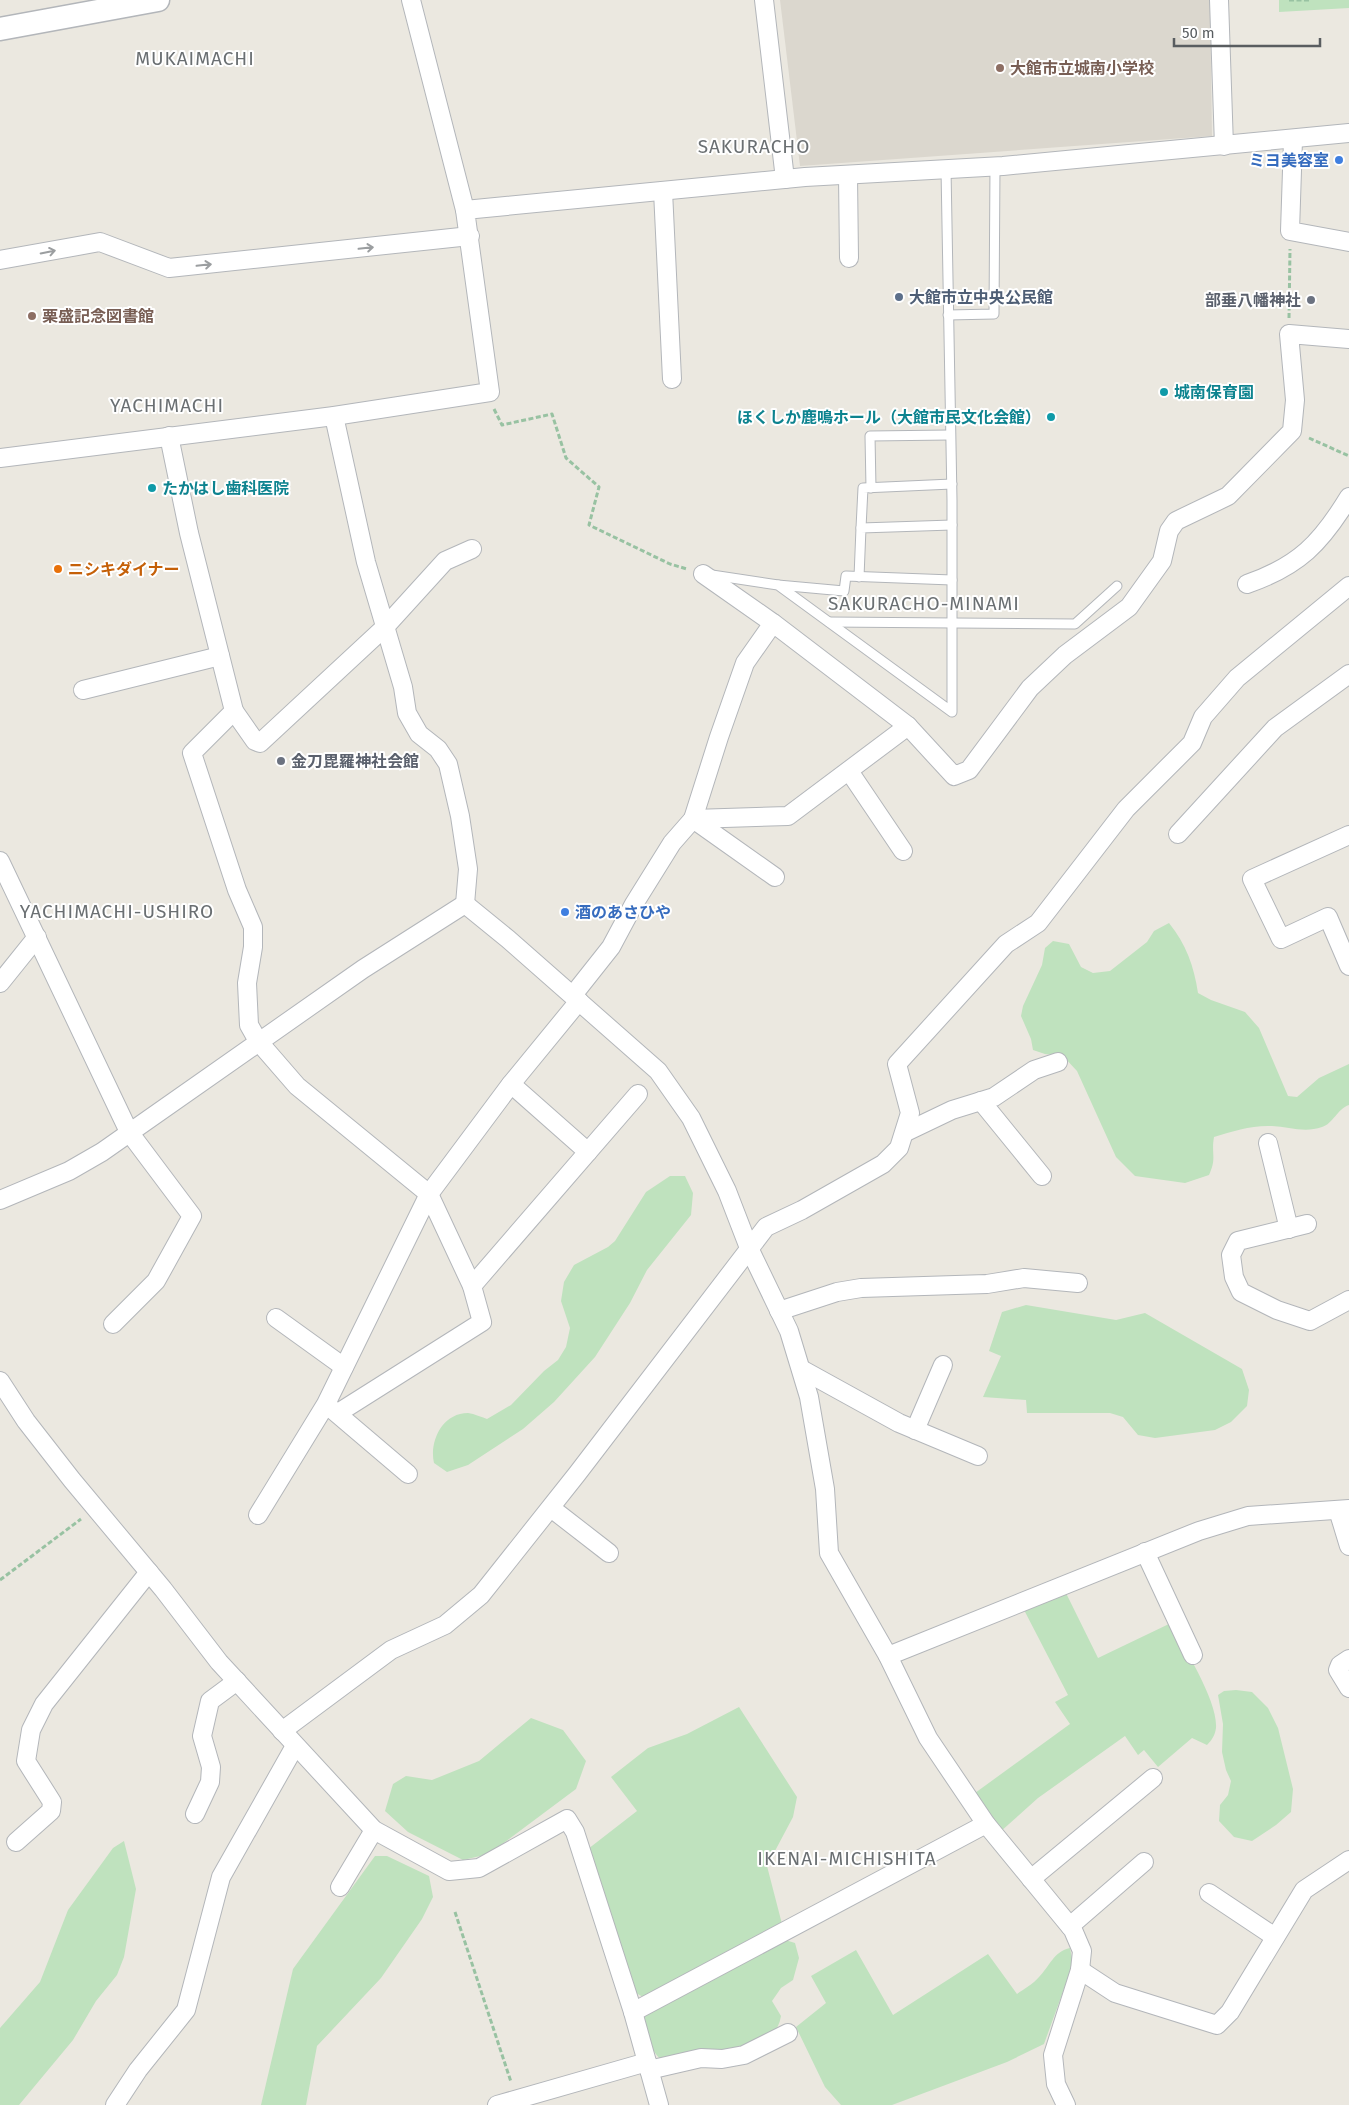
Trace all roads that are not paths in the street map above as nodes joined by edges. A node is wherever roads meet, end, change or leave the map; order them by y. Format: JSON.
{"nodes":[{"id":1,"x":158,"y":0,"type":"edge"},
{"id":2,"x":411,"y":0,"type":"edge"},
{"id":3,"x":764,"y":0,"type":"edge"},
{"id":4,"x":1220,"y":0,"type":"edge"},
{"id":5,"x":0,"y":29,"type":"edge"},
{"id":6,"x":1349,"y":133,"type":"edge"},
{"id":7,"x":1294,"y":140,"type":"junction"},
{"id":8,"x":1224,"y":146,"type":"junction"},
{"id":9,"x":995,"y":167,"type":"junction"},
{"id":10,"x":946,"y":169,"type":"junction"},
{"id":11,"x":848,"y":175,"type":"junction"},
{"id":12,"x":784,"y":179,"type":"junction"},
{"id":13,"x":663,"y":191,"type":"junction"},
{"id":14,"x":466,"y":210,"type":"junction"},
{"id":15,"x":470,"y":236,"type":"junction"},
{"id":16,"x":1349,"y":242,"type":"edge"},
{"id":17,"x":849,"y":258,"type":"dead end"},
{"id":18,"x":0,"y":260,"type":"edge"},
{"id":19,"x":948,"y":315,"type":"junction"},
{"id":20,"x":1349,"y":338,"type":"edge"},
{"id":21,"x":672,"y":379,"type":"dead end"},
{"id":22,"x":334,"y":416,"type":"junction"},
{"id":23,"x":950,"y":435,"type":"junction"},
{"id":24,"x":169,"y":436,"type":"junction"},
{"id":25,"x":0,"y":458,"type":"edge"},
{"id":26,"x":952,"y":484,"type":"junction"},
{"id":27,"x":871,"y":488,"type":"junction"},
{"id":28,"x":1349,"y":497,"type":"edge"},
{"id":29,"x":952,"y":525,"type":"junction"},
{"id":30,"x":861,"y":528,"type":"junction"},
{"id":31,"x":472,"y":549,"type":"dead end"},
{"id":32,"x":703,"y":574,"type":"joint"},
{"id":33,"x":859,"y":577,"type":"junction"},
{"id":34,"x":952,"y":580,"type":"junction"},
{"id":35,"x":1247,"y":584,"type":"dead end"},
{"id":36,"x":778,"y":585,"type":"junction"},
{"id":37,"x":1117,"y":586,"type":"dead end"},
{"id":38,"x":1349,"y":586,"type":"edge"},
{"id":39,"x":829,"y":622,"type":"junction"},
{"id":40,"x":773,"y":623,"type":"junction"},
{"id":41,"x":952,"y":624,"type":"junction"},
{"id":42,"x":385,"y":627,"type":"junction"},
{"id":43,"x":220,"y":656,"type":"junction"},
{"id":44,"x":1349,"y":674,"type":"edge"},
{"id":45,"x":83,"y":690,"type":"dead end"},
{"id":46,"x":234,"y":711,"type":"junction"},
{"id":47,"x":908,"y":726,"type":"junction"},
{"id":48,"x":849,"y":770,"type":"junction"},
{"id":49,"x":694,"y":819,"type":"junction"},
{"id":50,"x":1178,"y":834,"type":"dead end"},
{"id":51,"x":1349,"y":835,"type":"edge"},
{"id":52,"x":903,"y":851,"type":"dead end"},
{"id":53,"x":0,"y":861,"type":"edge"},
{"id":54,"x":775,"y":877,"type":"dead end"},
{"id":55,"x":465,"y":904,"type":"junction"},
{"id":56,"x":37,"y":937,"type":"junction"},
{"id":57,"x":1349,"y":966,"type":"edge"},
{"id":58,"x":0,"y":983,"type":"edge"},
{"id":59,"x":576,"y":998,"type":"junction"},
{"id":60,"x":258,"y":1041,"type":"junction"},
{"id":61,"x":1058,"y":1062,"type":"dead end"},
{"id":62,"x":511,"y":1084,"type":"junction"},
{"id":63,"x":638,"y":1094,"type":"dead end"},
{"id":64,"x":981,"y":1101,"type":"junction"},
{"id":65,"x":129,"y":1132,"type":"junction"},
{"id":66,"x":906,"y":1132,"type":"junction"},
{"id":67,"x":1268,"y":1144,"type":"dead end"},
{"id":68,"x":588,"y":1152,"type":"junction"},
{"id":69,"x":1042,"y":1176,"type":"dead end"},
{"id":70,"x":429,"y":1194,"type":"junction"},
{"id":71,"x":0,"y":1200,"type":"edge"},
{"id":72,"x":1306,"y":1224,"type":"dead end"},
{"id":73,"x":1289,"y":1229,"type":"junction"},
{"id":74,"x":749,"y":1248,"type":"junction"},
{"id":75,"x":1078,"y":1283,"type":"dead end"},
{"id":76,"x":472,"y":1286,"type":"junction"},
{"id":77,"x":1349,"y":1300,"type":"edge"},
{"id":78,"x":780,"y":1311,"type":"junction"},
{"id":79,"x":276,"y":1318,"type":"dead end"},
{"id":80,"x":113,"y":1324,"type":"dead end"},
{"id":81,"x":943,"y":1365,"type":"dead end"},
{"id":82,"x":344,"y":1367,"type":"junction"},
{"id":83,"x":801,"y":1369,"type":"junction"},
{"id":84,"x":0,"y":1381,"type":"edge"},
{"id":85,"x":332,"y":1409,"type":"junction"},
{"id":86,"x":915,"y":1430,"type":"junction"},
{"id":87,"x":978,"y":1456,"type":"dead end"},
{"id":88,"x":408,"y":1474,"type":"dead end"},
{"id":89,"x":551,"y":1508,"type":"junction"},
{"id":90,"x":1343,"y":1509,"type":"edge"},
{"id":91,"x":258,"y":1515,"type":"dead end"},
{"id":92,"x":1349,"y":1546,"type":"edge"},
{"id":93,"x":1145,"y":1552,"type":"junction"},
{"id":94,"x":609,"y":1553,"type":"dead end"},
{"id":95,"x":149,"y":1572,"type":"junction"},
{"id":96,"x":1192,"y":1654,"type":"dead end"},
{"id":97,"x":888,"y":1656,"type":"junction"},
{"id":98,"x":1349,"y":1659,"type":"edge"},
{"id":99,"x":237,"y":1681,"type":"junction"},
{"id":100,"x":1349,"y":1688,"type":"edge"},
{"id":101,"x":282,"y":1731,"type":"junction"},
{"id":102,"x":295,"y":1746,"type":"junction"},
{"id":103,"x":1154,"y":1778,"type":"dead end"},
{"id":104,"x":195,"y":1814,"type":"dead end"},
{"id":105,"x":986,"y":1824,"type":"junction"},
{"id":106,"x":374,"y":1830,"type":"junction"},
{"id":107,"x":16,"y":1842,"type":"dead end"},
{"id":108,"x":1349,"y":1860,"type":"edge"},
{"id":109,"x":1144,"y":1862,"type":"dead end"},
{"id":110,"x":1031,"y":1879,"type":"junction"},
{"id":111,"x":340,"y":1887,"type":"dead end"},
{"id":112,"x":1209,"y":1893,"type":"dead end"},
{"id":113,"x":1070,"y":1926,"type":"junction"},
{"id":114,"x":1275,"y":1937,"type":"junction"},
{"id":115,"x":1080,"y":1970,"type":"junction"},
{"id":116,"x":633,"y":2012,"type":"junction"},
{"id":117,"x":788,"y":2033,"type":"dead end"},
{"id":118,"x":648,"y":2066,"type":"junction"},
{"id":119,"x":115,"y":2105,"type":"edge"},
{"id":120,"x":497,"y":2105,"type":"edge"},
{"id":121,"x":659,"y":2105,"type":"edge"},
{"id":122,"x":1066,"y":2105,"type":"edge"}],
"edges":[{"from":1,"to":5,"type":"street"},
{"from":2,"to":14,"type":"street"},
{"from":3,"to":12,"type":"street"},
{"from":4,"to":8,"type":"street"},
{"from":6,"to":7,"type":"street"},
{"from":7,"to":8,"type":"street"},
{"from":7,"to":16,"type":"street"},
{"from":8,"to":9,"type":"street"},
{"from":9,"to":10,"type":"street"},
{"from":9,"to":19,"type":"lane"},
{"from":10,"to":11,"type":"street"},
{"from":10,"to":19,"type":"lane"},
{"from":11,"to":12,"type":"street"},
{"from":11,"to":17,"type":"street"},
{"from":12,"to":13,"type":"street"},
{"from":13,"to":14,"type":"street"},
{"from":13,"to":21,"type":"street"},
{"from":14,"to":15,"type":"street"},
{"from":18,"to":15,"type":"street","one_way":true},
{"from":15,"to":22,"type":"street"},
{"from":19,"to":23,"type":"lane"},
{"from":20,"to":47,"type":"street"},
{"from":22,"to":24,"type":"street"},
{"from":22,"to":42,"type":"street"},
{"from":23,"to":26,"type":"lane"},
{"from":23,"to":27,"type":"lane"},
{"from":24,"to":25,"type":"street"},
{"from":24,"to":43,"type":"street"},
{"from":26,"to":27,"type":"lane"},
{"from":26,"to":29,"type":"lane"},
{"from":27,"to":30,"type":"lane"},
{"from":28,"to":35,"type":"street"},
{"from":29,"to":30,"type":"lane"},
{"from":29,"to":34,"type":"lane"},
{"from":30,"to":33,"type":"lane"},
{"from":31,"to":42,"type":"street"},
{"from":32,"to":36,"type":"lane"},
{"from":32,"to":40,"type":"street"},
{"from":33,"to":34,"type":"lane"},
{"from":33,"to":36,"type":"lane"},
{"from":34,"to":41,"type":"lane"},
{"from":36,"to":39,"type":"lane"},
{"from":37,"to":41,"type":"lane"},
{"from":38,"to":66,"type":"street"},
{"from":39,"to":41,"type":"lane"},
{"from":39,"to":41,"type":"lane"},
{"from":40,"to":47,"type":"street"},
{"from":40,"to":49,"type":"street"},
{"from":42,"to":46,"type":"street"},
{"from":42,"to":55,"type":"street"},
{"from":43,"to":45,"type":"street"},
{"from":43,"to":46,"type":"street"},
{"from":44,"to":50,"type":"street"},
{"from":46,"to":60,"type":"street"},
{"from":47,"to":48,"type":"street"},
{"from":48,"to":49,"type":"street"},
{"from":48,"to":52,"type":"street"},
{"from":49,"to":54,"type":"street"},
{"from":49,"to":59,"type":"street"},
{"from":51,"to":57,"type":"street"},
{"from":53,"to":56,"type":"street"},
{"from":55,"to":59,"type":"street"},
{"from":55,"to":60,"type":"street"},
{"from":56,"to":58,"type":"street"},
{"from":56,"to":65,"type":"street"},
{"from":59,"to":62,"type":"street"},
{"from":59,"to":74,"type":"street"},
{"from":60,"to":65,"type":"street"},
{"from":60,"to":70,"type":"street"},
{"from":61,"to":64,"type":"street"},
{"from":62,"to":68,"type":"street"},
{"from":62,"to":70,"type":"street"},
{"from":63,"to":68,"type":"street"},
{"from":64,"to":66,"type":"street"},
{"from":64,"to":69,"type":"street"},
{"from":65,"to":71,"type":"street"},
{"from":65,"to":80,"type":"street"},
{"from":66,"to":74,"type":"street"},
{"from":67,"to":73,"type":"street"},
{"from":68,"to":76,"type":"street"},
{"from":70,"to":76,"type":"street"},
{"from":70,"to":82,"type":"street"},
{"from":72,"to":73,"type":"street"},
{"from":73,"to":77,"type":"street"},
{"from":74,"to":78,"type":"street"},
{"from":74,"to":89,"type":"street"},
{"from":75,"to":78,"type":"street"},
{"from":76,"to":85,"type":"street"},
{"from":78,"to":83,"type":"street"},
{"from":79,"to":82,"type":"street"},
{"from":81,"to":86,"type":"street"},
{"from":82,"to":85,"type":"street"},
{"from":83,"to":86,"type":"street"},
{"from":83,"to":97,"type":"street"},
{"from":84,"to":95,"type":"street"},
{"from":85,"to":88,"type":"street"},
{"from":85,"to":91,"type":"street"},
{"from":86,"to":87,"type":"street"},
{"from":89,"to":94,"type":"street"},
{"from":89,"to":101,"type":"street"},
{"from":90,"to":92,"type":"street"},
{"from":90,"to":93,"type":"street"},
{"from":93,"to":96,"type":"street"},
{"from":93,"to":97,"type":"street"},
{"from":95,"to":99,"type":"street"},
{"from":95,"to":107,"type":"street"},
{"from":97,"to":105,"type":"street"},
{"from":98,"to":100,"type":"street"},
{"from":99,"to":101,"type":"street"},
{"from":99,"to":104,"type":"street"},
{"from":101,"to":102,"type":"street"},
{"from":102,"to":106,"type":"street"},
{"from":102,"to":119,"type":"street"},
{"from":103,"to":110,"type":"street"},
{"from":105,"to":110,"type":"street"},
{"from":105,"to":116,"type":"street"},
{"from":106,"to":111,"type":"street"},
{"from":106,"to":116,"type":"street"},
{"from":108,"to":114,"type":"street"},
{"from":109,"to":113,"type":"street"},
{"from":110,"to":113,"type":"street"},
{"from":112,"to":114,"type":"street"},
{"from":113,"to":115,"type":"street"},
{"from":114,"to":115,"type":"street"},
{"from":115,"to":122,"type":"street"},
{"from":116,"to":118,"type":"street"},
{"from":117,"to":118,"type":"street"},
{"from":118,"to":120,"type":"street"},
{"from":118,"to":121,"type":"street"}]}
